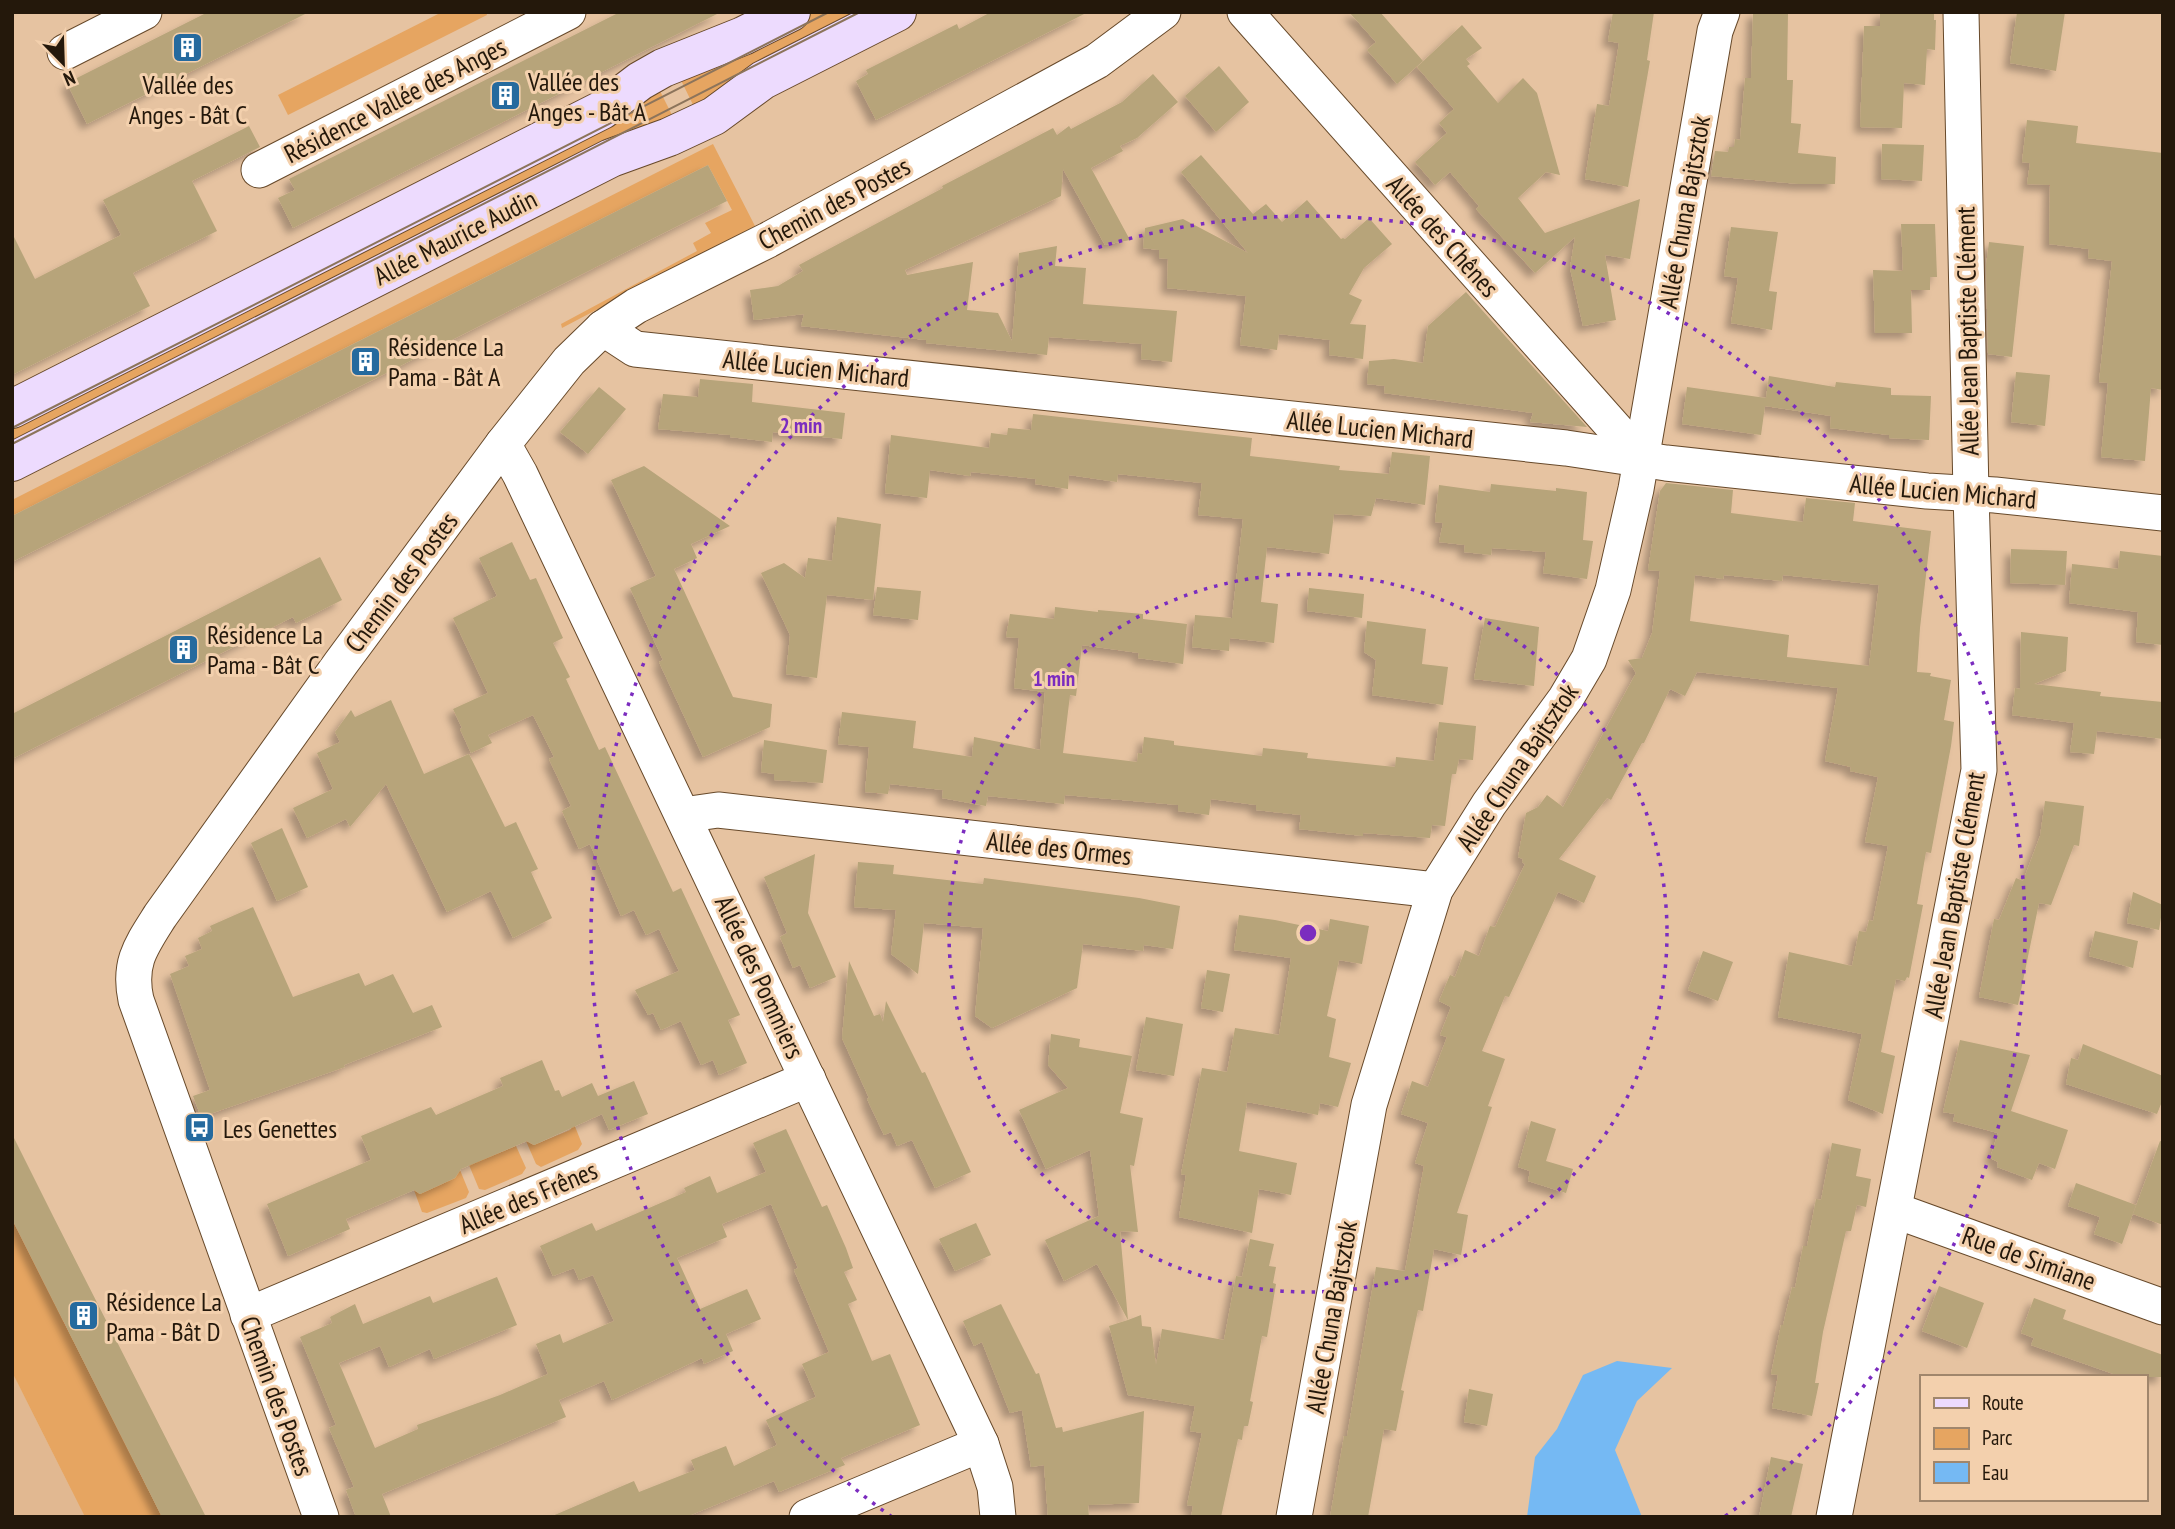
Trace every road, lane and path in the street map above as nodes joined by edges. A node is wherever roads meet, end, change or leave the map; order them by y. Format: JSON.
{"nodes":[{"id":1,"x":144,"y":12,"type":"edge"},
{"id":2,"x":568,"y":12,"type":"edge"},
{"id":3,"x":790,"y":12,"type":"edge"},
{"id":4,"x":897,"y":12,"type":"edge"},
{"id":5,"x":1163,"y":12,"type":"edge"},
{"id":6,"x":1245,"y":12,"type":"edge"},
{"id":7,"x":1722,"y":12,"type":"edge"},
{"id":8,"x":1961,"y":12,"type":"edge"},
{"id":9,"x":65,"y":51,"type":"dead end"},
{"id":10,"x":259,"y":170,"type":"dead end"},
{"id":11,"x":603,"y":328,"type":"junction"},
{"id":12,"x":12,"y":409,"type":"edge"},
{"id":13,"x":503,"y":444,"type":"junction"},
{"id":14,"x":1642,"y":459,"type":"junction"},
{"id":15,"x":12,"y":462,"type":"edge"},
{"id":16,"x":1971,"y":494,"type":"junction"},
{"id":17,"x":2163,"y":513,"type":"edge"},
{"id":18,"x":683,"y":814,"type":"junction"},
{"id":19,"x":1435,"y":890,"type":"junction"},
{"id":20,"x":808,"y":1079,"type":"junction"},
{"id":21,"x":1895,"y":1210,"type":"junction"},
{"id":22,"x":2163,"y":1307,"type":"edge"},
{"id":23,"x":248,"y":1315,"type":"junction"},
{"id":24,"x":981,"y":1444,"type":"junction"},
{"id":25,"x":321,"y":1517,"type":"edge"},
{"id":26,"x":807,"y":1517,"type":"edge"},
{"id":27,"x":998,"y":1517,"type":"edge"},
{"id":28,"x":1294,"y":1517,"type":"edge"},
{"id":29,"x":1834,"y":1517,"type":"edge"}],
"edges":[{"from":1,"to":9,"type":"street"},
{"from":2,"to":10,"type":"street","name":"Résidence Vallée des Anges"},
{"from":3,"to":12,"type":"street","name":"Allée Maurice Audin"},
{"from":4,"to":15,"type":"street","name":"Allée Maurice Audin"},
{"from":5,"to":11,"type":"street","name":"Chemin des Postes"},
{"from":6,"to":14,"type":"street","name":"Allée des Chênes"},
{"from":7,"to":14,"type":"street","name":"Allée Chuna Bajtsztok"},
{"from":8,"to":16,"type":"street","name":"Allée Jean Baptiste Clément"},
{"from":11,"to":13,"type":"street","name":"Chemin des Postes"},
{"from":11,"to":14,"type":"street","name":"Allée Lucien Michard"},
{"from":13,"to":18,"type":"street","name":"Allée des Pommiers"},
{"from":13,"to":23,"type":"street","name":"Chemin des Postes"},
{"from":14,"to":16,"type":"street","name":"Allée Lucien Michard"},
{"from":14,"to":19,"type":"street","name":"Allée Chuna Bajtsztok"},
{"from":16,"to":17,"type":"street","name":"Allée Lucien Michard"},
{"from":16,"to":21,"type":"street","name":"Allée Jean Baptiste Clément"},
{"from":18,"to":19,"type":"street","name":"Allée des Ormes"},
{"from":18,"to":20,"type":"street","name":"Allée des Pommiers"},
{"from":19,"to":28,"type":"street","name":"Allée Chuna Bajtsztok"},
{"from":20,"to":23,"type":"street","name":"Allée des Frênes"},
{"from":20,"to":24,"type":"street","name":"Allée des Pommiers"},
{"from":21,"to":22,"type":"street","name":"Rue de Simiane"},
{"from":21,"to":29,"type":"street","name":"Allée Jean Baptiste Clément"},
{"from":23,"to":25,"type":"street","name":"Chemin des Postes"},
{"from":24,"to":26,"type":"street"},
{"from":24,"to":27,"type":"street","name":"Allée des Pommiers"}]}
